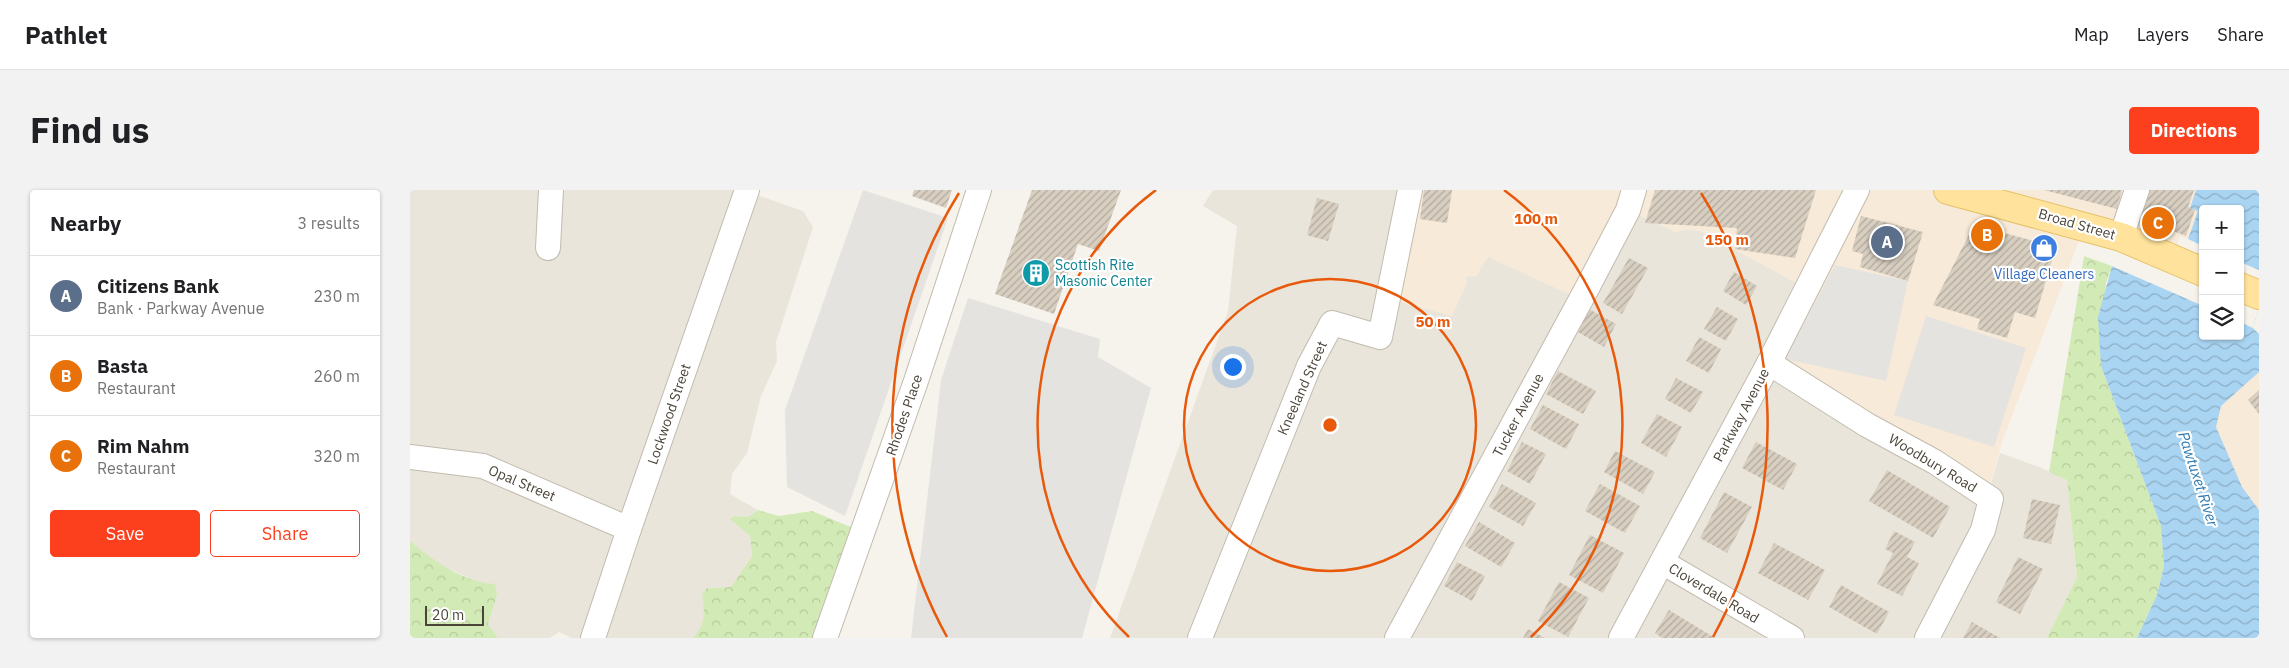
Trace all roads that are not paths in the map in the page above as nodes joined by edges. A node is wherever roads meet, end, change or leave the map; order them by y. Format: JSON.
{"nodes":[{"id":1,"x":551,"y":190,"type":"edge"},
{"id":2,"x":747,"y":190,"type":"edge"},
{"id":3,"x":978,"y":190,"type":"edge"},
{"id":4,"x":1410,"y":190,"type":"edge"},
{"id":5,"x":1634,"y":190,"type":"edge"},
{"id":6,"x":1857,"y":190,"type":"edge"},
{"id":7,"x":1948,"y":190,"type":"edge"},
{"id":8,"x":2137,"y":190,"type":"edge"},
{"id":9,"x":1997,"y":195,"type":"edge"},
{"id":10,"x":2123,"y":238,"type":"junction"},
{"id":11,"x":548,"y":248,"type":"dead end"},
{"id":12,"x":2199,"y":270,"type":"edge"},
{"id":13,"x":2244,"y":289,"type":"edge"},
{"id":14,"x":2259,"y":295,"type":"edge"},
{"id":15,"x":1769,"y":363,"type":"junction"},
{"id":16,"x":410,"y":457,"type":"edge"},
{"id":17,"x":629,"y":529,"type":"junction"},
{"id":18,"x":1662,"y":562,"type":"junction"},
{"id":19,"x":593,"y":638,"type":"edge"},
{"id":20,"x":826,"y":638,"type":"edge"},
{"id":21,"x":1200,"y":638,"type":"edge"},
{"id":22,"x":1397,"y":638,"type":"edge"},
{"id":23,"x":1621,"y":638,"type":"edge"},
{"id":24,"x":1792,"y":638,"type":"edge"},
{"id":25,"x":1927,"y":638,"type":"edge"}],
"edges":[{"from":1,"to":11,"type":"street"},
{"from":2,"to":17,"type":"street","name":"Lockwood Street"},
{"from":3,"to":20,"type":"street","name":"Rhodes Place"},
{"from":4,"to":21,"type":"street","name":"Kneeland Street"},
{"from":5,"to":22,"type":"street","name":"Tucker Avenue"},
{"from":6,"to":15,"type":"street","name":"Parkway Avenue"},
{"from":7,"to":9,"type":"main road","name":"Broad Street"},
{"from":8,"to":10,"type":"street"},
{"from":9,"to":10,"type":"main road","name":"Broad Street"},
{"from":10,"to":12,"type":"main road","name":"Broad Street"},
{"from":13,"to":14,"type":"main road"},
{"from":15,"to":18,"type":"street","name":"Parkway Avenue"},
{"from":15,"to":25,"type":"street","name":"Woodbury Road"},
{"from":16,"to":17,"type":"street","name":"Opal Street"},
{"from":17,"to":19,"type":"street","name":"Lockwood Street"},
{"from":18,"to":23,"type":"street","name":"Parkway Avenue"},
{"from":18,"to":24,"type":"street","name":"Cloverdale Road"}]}
